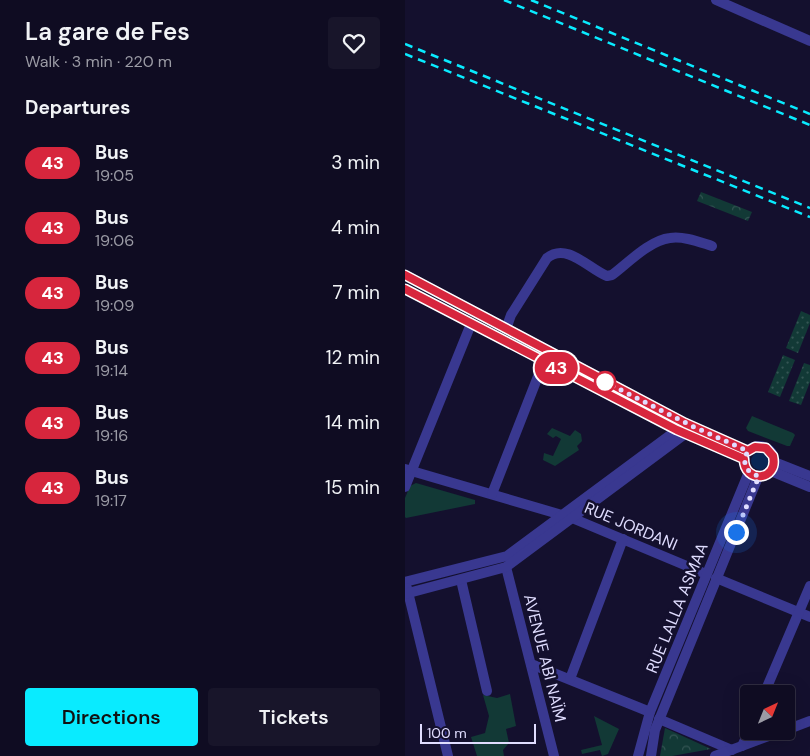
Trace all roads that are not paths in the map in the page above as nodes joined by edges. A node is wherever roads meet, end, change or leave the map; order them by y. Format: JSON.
{"nodes":[{"id":1,"x":716,"y":0,"type":"edge"},
{"id":2,"x":810,"y":41,"type":"edge"},
{"id":3,"x":712,"y":246,"type":"dead end"},
{"id":4,"x":405,"y":275,"type":"edge"},
{"id":5,"x":405,"y":289,"type":"edge"},
{"id":6,"x":471,"y":324,"type":"junction"},
{"id":7,"x":506,"y":329,"type":"junction"},
{"id":8,"x":544,"y":361,"type":"junction"},
{"id":9,"x":681,"y":432,"type":"junction"},
{"id":10,"x":746,"y":455,"type":"junction"},
{"id":11,"x":773,"y":466,"type":"junction"},
{"id":12,"x":408,"y":470,"type":"edge"},
{"id":13,"x":754,"y":474,"type":"junction"},
{"id":14,"x":810,"y":476,"type":"edge"},
{"id":15,"x":810,"y":486,"type":"edge"},
{"id":16,"x":405,"y":487,"type":"edge"},
{"id":17,"x":492,"y":494,"type":"junction"},
{"id":18,"x":567,"y":516,"type":"junction"},
{"id":19,"x":623,"y":539,"type":"junction"},
{"id":20,"x":506,"y":567,"type":"junction"},
{"id":21,"x":706,"y":574,"type":"junction"},
{"id":22,"x":716,"y":578,"type":"junction"},
{"id":23,"x":405,"y":580,"type":"edge"},
{"id":24,"x":461,"y":580,"type":"junction"},
{"id":25,"x":810,"y":586,"type":"edge"},
{"id":26,"x":407,"y":594,"type":"edge"},
{"id":27,"x":799,"y":612,"type":"junction"},
{"id":28,"x":810,"y":617,"type":"edge"},
{"id":29,"x":531,"y":664,"type":"junction"},
{"id":30,"x":570,"y":679,"type":"junction"},
{"id":31,"x":769,"y":685,"type":"edge"},
{"id":32,"x":487,"y":691,"type":"dead end"},
{"id":33,"x":650,"y":712,"type":"junction"},
{"id":34,"x":659,"y":719,"type":"junction"},
{"id":35,"x":810,"y":721,"type":"edge"},
{"id":36,"x":795,"y":727,"type":"edge"},
{"id":37,"x":745,"y":740,"type":"edge"},
{"id":38,"x":758,"y":740,"type":"edge"},
{"id":39,"x":742,"y":746,"type":"junction"},
{"id":40,"x":732,"y":750,"type":"junction"},
{"id":41,"x":448,"y":756,"type":"edge"},
{"id":42,"x":554,"y":756,"type":"edge"},
{"id":43,"x":638,"y":756,"type":"edge"},
{"id":44,"x":651,"y":756,"type":"edge"},
{"id":45,"x":715,"y":756,"type":"edge"}],
"edges":[{"from":1,"to":2,"type":"street"},
{"from":3,"to":7,"type":"street"},
{"from":4,"to":7,"type":"street"},
{"from":5,"to":6,"type":"street"},
{"from":6,"to":8,"type":"street"},
{"from":6,"to":12,"type":"street"},
{"from":7,"to":10,"type":"street"},
{"from":8,"to":9,"type":"street"},
{"from":8,"to":17,"type":"street"},
{"from":9,"to":10,"type":"street"},
{"from":9,"to":18,"type":"street"},
{"from":10,"to":11,"type":"street"},
{"from":10,"to":13,"type":"street"},
{"from":11,"to":13,"type":"street"},
{"from":11,"to":14,"type":"street"},
{"from":11,"to":15,"type":"street"},
{"from":12,"to":16,"type":"street"},
{"from":12,"to":17,"type":"street","name":"RUE JORDANI"},
{"from":13,"to":21,"type":"street","name":"RUE LALLA ASMAA"},
{"from":13,"to":22,"type":"street","name":"RUE LALLA ASMAA"},
{"from":17,"to":18,"type":"street","name":"RUE JORDANI"},
{"from":18,"to":19,"type":"street","name":"RUE JORDANI"},
{"from":18,"to":20,"type":"street"},
{"from":18,"to":23,"type":"street"},
{"from":19,"to":21,"type":"street","name":"RUE JORDANI"},
{"from":19,"to":30,"type":"street"},
{"from":20,"to":24,"type":"street"},
{"from":20,"to":29,"type":"street","name":"AVENUE ABI NAÏM"},
{"from":21,"to":33,"type":"street","name":"RUE LALLA ASMAA"},
{"from":22,"to":27,"type":"street"},
{"from":22,"to":34,"type":"street","name":"RUE LALLA ASMAA"},
{"from":23,"to":26,"type":"street"},
{"from":24,"to":26,"type":"street"},
{"from":24,"to":32,"type":"street"},
{"from":25,"to":27,"type":"street"},
{"from":26,"to":41,"type":"street"},
{"from":27,"to":28,"type":"street"},
{"from":27,"to":31,"type":"street"},
{"from":29,"to":30,"type":"street"},
{"from":29,"to":42,"type":"street","name":"AVENUE ABI NAÏM"},
{"from":30,"to":33,"type":"street"},
{"from":33,"to":43,"type":"street","name":"RUE LALLA ASMAA"},
{"from":34,"to":40,"type":"street"},
{"from":34,"to":44,"type":"street","name":"RUE LALLA ASMAA"},
{"from":35,"to":36,"type":"street"},
{"from":37,"to":39,"type":"street"},
{"from":38,"to":39,"type":"street"},
{"from":39,"to":40,"type":"street"},
{"from":40,"to":45,"type":"street"}]}
